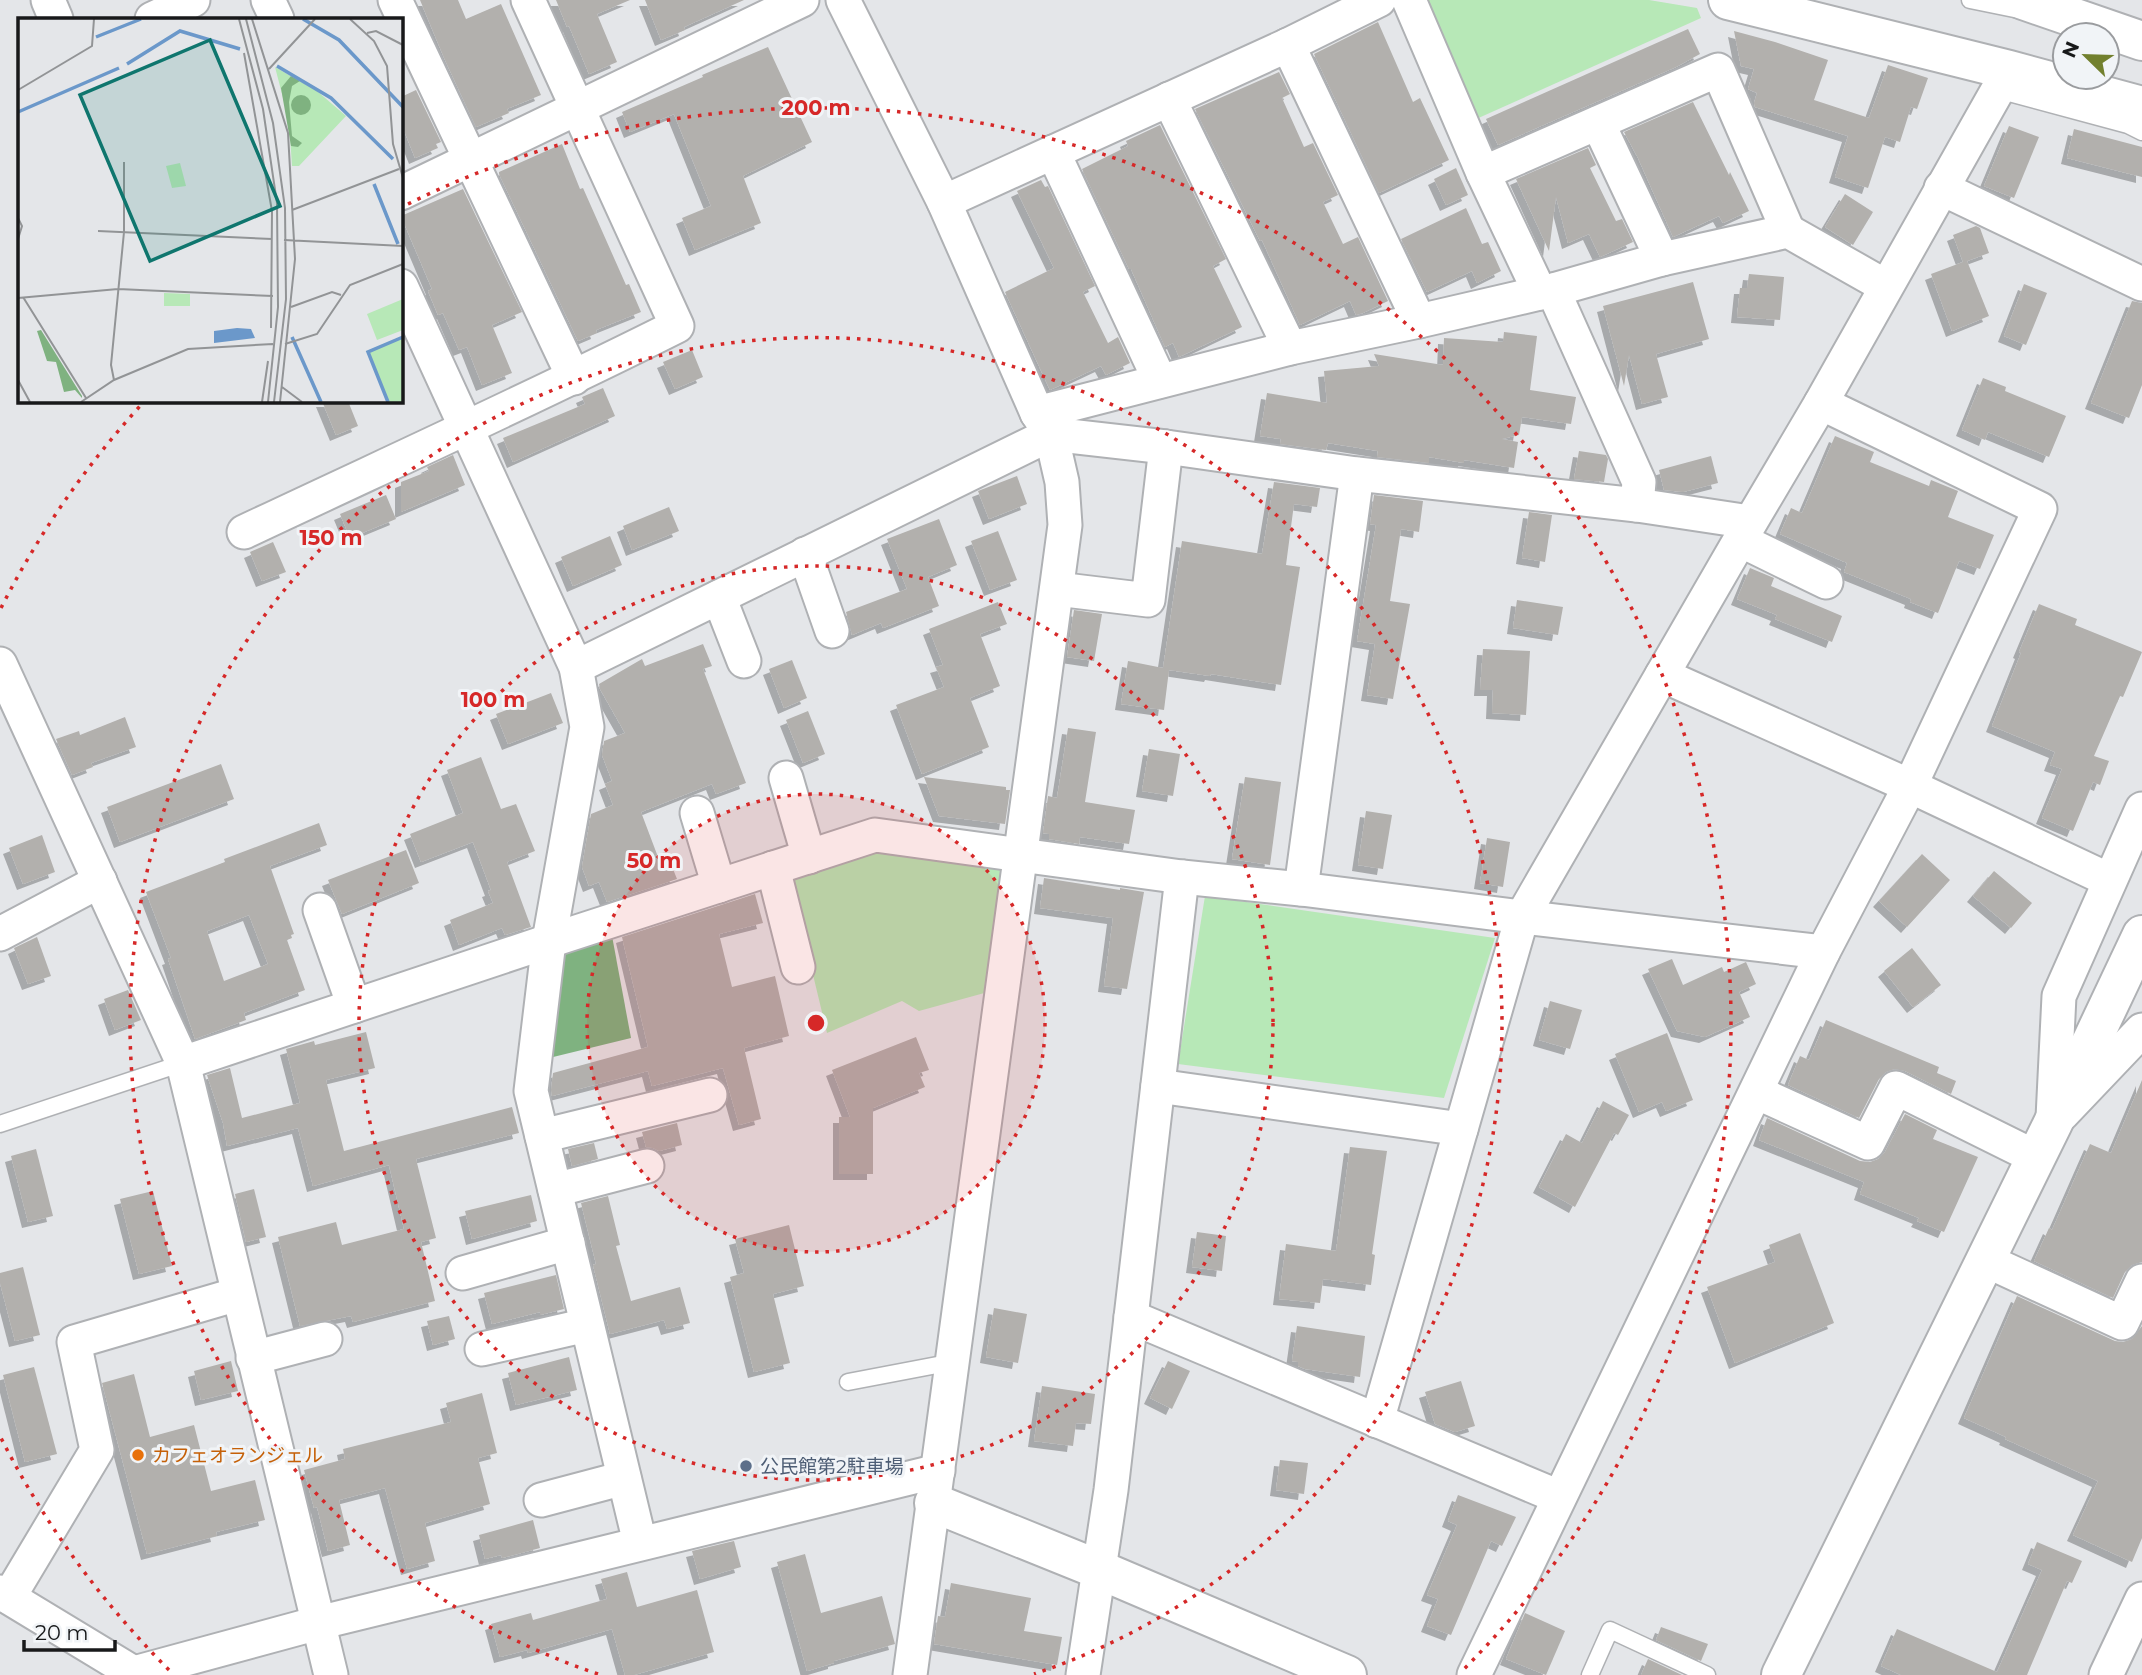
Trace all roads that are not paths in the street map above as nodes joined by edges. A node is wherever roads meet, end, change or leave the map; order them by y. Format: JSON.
{"nodes":[{"id":1,"x":48,"y":0,"type":"edge"},
{"id":2,"x":193,"y":0,"type":"edge"},
{"id":3,"x":268,"y":0,"type":"edge"},
{"id":4,"x":395,"y":0,"type":"edge"},
{"id":5,"x":527,"y":0,"type":"edge"},
{"id":6,"x":802,"y":0,"type":"edge"},
{"id":7,"x":843,"y":0,"type":"edge"},
{"id":8,"x":1379,"y":0,"type":"edge"},
{"id":9,"x":1409,"y":0,"type":"edge"},
{"id":10,"x":1728,"y":0,"type":"edge"},
{"id":11,"x":1970,"y":0,"type":"edge"},
{"id":12,"x":2023,"y":0,"type":"edge"},
{"id":13,"x":56,"y":18,"type":"edge"},
{"id":14,"x":154,"y":18,"type":"edge"},
{"id":15,"x":277,"y":18,"type":"edge"},
{"id":16,"x":2074,"y":21,"type":"edge"},
{"id":17,"x":2084,"y":21,"type":"edge"},
{"id":18,"x":2121,"y":34,"type":"edge"},
{"id":19,"x":2142,"y":41,"type":"edge"},
{"id":20,"x":1288,"y":45,"type":"junction"},
{"id":21,"x":2003,"y":80,"type":"junction"},
{"id":22,"x":1169,"y":99,"type":"junction"},
{"id":23,"x":2142,"y":106,"type":"edge"},
{"id":24,"x":577,"y":110,"type":"junction"},
{"id":25,"x":1598,"y":123,"type":"junction"},
{"id":26,"x":2142,"y":132,"type":"edge"},
{"id":27,"x":1053,"y":152,"type":"junction"},
{"id":28,"x":469,"y":160,"type":"junction"},
{"id":29,"x":1483,"y":173,"type":"junction"},
{"id":30,"x":1941,"y":188,"type":"junction"},
{"id":31,"x":402,"y":193,"type":"edge"},
{"id":32,"x":944,"y":202,"type":"junction"},
{"id":33,"x":1788,"y":231,"type":"junction"},
{"id":34,"x":1662,"y":259,"type":"junction"},
{"id":35,"x":2142,"y":284,"type":"edge"},
{"id":36,"x":1885,"y":286,"type":"junction"},
{"id":37,"x":402,"y":288,"type":"edge"},
{"id":38,"x":1546,"y":291,"type":"junction"},
{"id":39,"x":1419,"y":321,"type":"junction"},
{"id":40,"x":1290,"y":348,"type":"junction"},
{"id":41,"x":574,"y":378,"type":"junction"},
{"id":42,"x":1160,"y":381,"type":"junction"},
{"id":43,"x":1821,"y":403,"type":"junction"},
{"id":44,"x":1044,"y":424,"type":"junction"},
{"id":45,"x":464,"y":428,"type":"junction"},
{"id":46,"x":1166,"y":447,"type":"junction"},
{"id":47,"x":1356,"y":474,"type":"junction"},
{"id":48,"x":1637,"y":505,"type":"junction"},
{"id":49,"x":1745,"y":531,"type":"junction"},
{"id":50,"x":244,"y":532,"type":"dead end"},
{"id":51,"x":805,"y":554,"type":"junction"},
{"id":52,"x":1826,"y":582,"type":"dead end"},
{"id":53,"x":1057,"y":589,"type":"junction"},
{"id":54,"x":719,"y":597,"type":"junction"},
{"id":55,"x":832,"y":631,"type":"dead end"},
{"id":56,"x":744,"y":661,"type":"dead end"},
{"id":57,"x":0,"y":664,"type":"edge"},
{"id":58,"x":576,"y":667,"type":"junction"},
{"id":59,"x":1662,"y":675,"type":"junction"},
{"id":60,"x":786,"y":778,"type":"dead end"},
{"id":61,"x":1910,"y":786,"type":"junction"},
{"id":62,"x":2142,"y":809,"type":"edge"},
{"id":63,"x":697,"y":813,"type":"dead end"},
{"id":64,"x":1020,"y":854,"type":"junction"},
{"id":65,"x":809,"y":857,"type":"junction"},
{"id":66,"x":773,"y":868,"type":"junction"},
{"id":67,"x":1182,"y":877,"type":"junction"},
{"id":68,"x":2109,"y":880,"type":"junction"},
{"id":69,"x":100,"y":881,"type":"junction"},
{"id":70,"x":719,"y":886,"type":"junction"},
{"id":71,"x":1301,"y":889,"type":"junction"},
{"id":72,"x":320,"y":910,"type":"dead end"},
{"id":73,"x":1522,"y":917,"type":"junction"},
{"id":74,"x":0,"y":934,"type":"edge"},
{"id":75,"x":2142,"y":935,"type":"edge"},
{"id":76,"x":549,"y":941,"type":"junction"},
{"id":77,"x":1822,"y":952,"type":"junction"},
{"id":78,"x":798,"y":967,"type":"dead end"},
{"id":79,"x":354,"y":1006,"type":"junction"},
{"id":80,"x":2142,"y":1030,"type":"edge"},
{"id":81,"x":183,"y":1063,"type":"junction"},
{"id":82,"x":1158,"y":1086,"type":"junction"},
{"id":83,"x":1756,"y":1092,"type":"junction"},
{"id":84,"x":710,"y":1095,"type":"dead end"},
{"id":85,"x":2053,"y":1123,"type":"junction"},
{"id":86,"x":0,"y":1124,"type":"edge"},
{"id":87,"x":1461,"y":1129,"type":"junction"},
{"id":88,"x":542,"y":1136,"type":"junction"},
{"id":89,"x":2035,"y":1157,"type":"junction"},
{"id":90,"x":647,"y":1166,"type":"dead end"},
{"id":91,"x":555,"y":1190,"type":"junction"},
{"id":92,"x":568,"y":1243,"type":"junction"},
{"id":93,"x":1986,"y":1260,"type":"junction"},
{"id":94,"x":463,"y":1273,"type":"dead end"},
{"id":95,"x":2142,"y":1281,"type":"edge"},
{"id":96,"x":238,"y":1294,"type":"junction"},
{"id":97,"x":1131,"y":1317,"type":"junction"},
{"id":98,"x":587,"y":1325,"type":"junction"},
{"id":99,"x":325,"y":1339,"type":"dead end"},
{"id":100,"x":482,"y":1349,"type":"dead end"},
{"id":101,"x":253,"y":1358,"type":"junction"},
{"id":102,"x":953,"y":1362,"type":"junction"},
{"id":103,"x":848,"y":1382,"type":"dead end"},
{"id":104,"x":1377,"y":1420,"type":"junction"},
{"id":105,"x":624,"y":1478,"type":"junction"},
{"id":106,"x":936,"y":1487,"type":"junction"},
{"id":107,"x":1559,"y":1497,"type":"junction"},
{"id":108,"x":541,"y":1500,"type":"dead end"},
{"id":109,"x":640,"y":1543,"type":"junction"},
{"id":110,"x":1100,"y":1570,"type":"junction"},
{"id":111,"x":5,"y":1595,"type":"edge"},
{"id":112,"x":2142,"y":1599,"type":"edge"},
{"id":113,"x":318,"y":1623,"type":"junction"},
{"id":114,"x":136,"y":1674,"type":"edge"},
{"id":115,"x":331,"y":1675,"type":"edge"},
{"id":116,"x":910,"y":1675,"type":"edge"},
{"id":117,"x":1083,"y":1675,"type":"edge"},
{"id":118,"x":1347,"y":1675,"type":"edge"},
{"id":119,"x":1474,"y":1675,"type":"edge"},
{"id":120,"x":1590,"y":1675,"type":"edge"},
{"id":121,"x":1707,"y":1675,"type":"edge"},
{"id":122,"x":1781,"y":1675,"type":"edge"},
{"id":123,"x":2106,"y":1675,"type":"edge"}],
"edges":[{"from":1,"to":13,"type":"street"},
{"from":2,"to":14,"type":"street"},
{"from":3,"to":15,"type":"street"},
{"from":4,"to":28,"type":"street"},
{"from":5,"to":24,"type":"street"},
{"from":6,"to":24,"type":"street"},
{"from":7,"to":32,"type":"street"},
{"from":8,"to":20,"type":"street"},
{"from":9,"to":29,"type":"street"},
{"from":10,"to":21,"type":"main road"},
{"from":11,"to":16,"type":"lane"},
{"from":12,"to":17,"type":"main road"},
{"from":18,"to":19,"type":"main road"},
{"from":20,"to":22,"type":"street"},
{"from":20,"to":39,"type":"street"},
{"from":21,"to":23,"type":"main road"},
{"from":21,"to":26,"type":"lane"},
{"from":21,"to":30,"type":"street"},
{"from":22,"to":27,"type":"street"},
{"from":22,"to":40,"type":"street"},
{"from":24,"to":28,"type":"street"},
{"from":24,"to":41,"type":"street"},
{"from":25,"to":29,"type":"street"},
{"from":25,"to":33,"type":"street"},
{"from":25,"to":34,"type":"street"},
{"from":27,"to":32,"type":"street"},
{"from":27,"to":42,"type":"street"},
{"from":28,"to":31,"type":"street"},
{"from":28,"to":41,"type":"street"},
{"from":29,"to":38,"type":"street"},
{"from":30,"to":35,"type":"street"},
{"from":30,"to":36,"type":"street"},
{"from":32,"to":44,"type":"street"},
{"from":33,"to":34,"type":"street"},
{"from":33,"to":36,"type":"street"},
{"from":34,"to":38,"type":"street"},
{"from":36,"to":43,"type":"street"},
{"from":37,"to":45,"type":"street"},
{"from":38,"to":39,"type":"street"},
{"from":38,"to":48,"type":"street"},
{"from":39,"to":40,"type":"street"},
{"from":40,"to":42,"type":"street"},
{"from":41,"to":45,"type":"street"},
{"from":42,"to":44,"type":"street"},
{"from":43,"to":49,"type":"street"},
{"from":43,"to":61,"type":"street"},
{"from":44,"to":46,"type":"street"},
{"from":44,"to":51,"type":"street"},
{"from":44,"to":53,"type":"street"},
{"from":45,"to":50,"type":"street"},
{"from":45,"to":58,"type":"street"},
{"from":46,"to":47,"type":"street"},
{"from":46,"to":53,"type":"street"},
{"from":47,"to":48,"type":"street"},
{"from":47,"to":71,"type":"street"},
{"from":48,"to":49,"type":"street"},
{"from":49,"to":52,"type":"street"},
{"from":49,"to":59,"type":"street"},
{"from":51,"to":54,"type":"street"},
{"from":51,"to":55,"type":"street"},
{"from":53,"to":64,"type":"street"},
{"from":54,"to":56,"type":"street"},
{"from":54,"to":58,"type":"street"},
{"from":57,"to":69,"type":"street"},
{"from":58,"to":76,"type":"street"},
{"from":59,"to":61,"type":"street"},
{"from":59,"to":73,"type":"street"},
{"from":60,"to":65,"type":"street"},
{"from":61,"to":68,"type":"street"},
{"from":61,"to":77,"type":"street"},
{"from":62,"to":68,"type":"street"},
{"from":63,"to":70,"type":"street"},
{"from":64,"to":65,"type":"street"},
{"from":64,"to":67,"type":"street"},
{"from":64,"to":102,"type":"street"},
{"from":65,"to":66,"type":"street"},
{"from":66,"to":70,"type":"street"},
{"from":66,"to":78,"type":"street"},
{"from":67,"to":71,"type":"street"},
{"from":67,"to":82,"type":"street"},
{"from":68,"to":85,"type":"street"},
{"from":69,"to":74,"type":"street"},
{"from":69,"to":81,"type":"street"},
{"from":70,"to":76,"type":"street"},
{"from":71,"to":73,"type":"street"},
{"from":72,"to":79,"type":"street"},
{"from":73,"to":77,"type":"street"},
{"from":73,"to":87,"type":"street"},
{"from":75,"to":85,"type":"main road"},
{"from":76,"to":79,"type":"street"},
{"from":76,"to":88,"type":"street"},
{"from":77,"to":83,"type":"street"},
{"from":79,"to":81,"type":"street"},
{"from":80,"to":85,"type":"street"},
{"from":81,"to":86,"type":"lane"},
{"from":81,"to":96,"type":"street"},
{"from":82,"to":87,"type":"street"},
{"from":82,"to":97,"type":"street"},
{"from":83,"to":89,"type":"street"},
{"from":83,"to":107,"type":"street"},
{"from":84,"to":88,"type":"street"},
{"from":85,"to":89,"type":"main road"},
{"from":87,"to":104,"type":"street"},
{"from":88,"to":91,"type":"street"},
{"from":89,"to":93,"type":"main road"},
{"from":90,"to":91,"type":"street"},
{"from":91,"to":92,"type":"street"},
{"from":92,"to":94,"type":"street"},
{"from":92,"to":98,"type":"street"},
{"from":93,"to":95,"type":"street"},
{"from":93,"to":122,"type":"main road"},
{"from":96,"to":101,"type":"street"},
{"from":96,"to":111,"type":"street"},
{"from":97,"to":104,"type":"street"},
{"from":97,"to":110,"type":"street"},
{"from":98,"to":100,"type":"street"},
{"from":98,"to":105,"type":"street"},
{"from":99,"to":101,"type":"street"},
{"from":101,"to":113,"type":"street"},
{"from":102,"to":103,"type":"lane"},
{"from":102,"to":106,"type":"street"},
{"from":104,"to":107,"type":"street"},
{"from":105,"to":108,"type":"street"},
{"from":105,"to":109,"type":"street"},
{"from":106,"to":109,"type":"street"},
{"from":106,"to":110,"type":"main road"},
{"from":106,"to":116,"type":"street"},
{"from":107,"to":119,"type":"street"},
{"from":109,"to":113,"type":"street"},
{"from":110,"to":117,"type":"street"},
{"from":110,"to":118,"type":"main road"},
{"from":111,"to":114,"type":"street"},
{"from":112,"to":123,"type":"street"},
{"from":113,"to":114,"type":"street"},
{"from":113,"to":115,"type":"street"},
{"from":120,"to":121,"type":"lane"}]}
